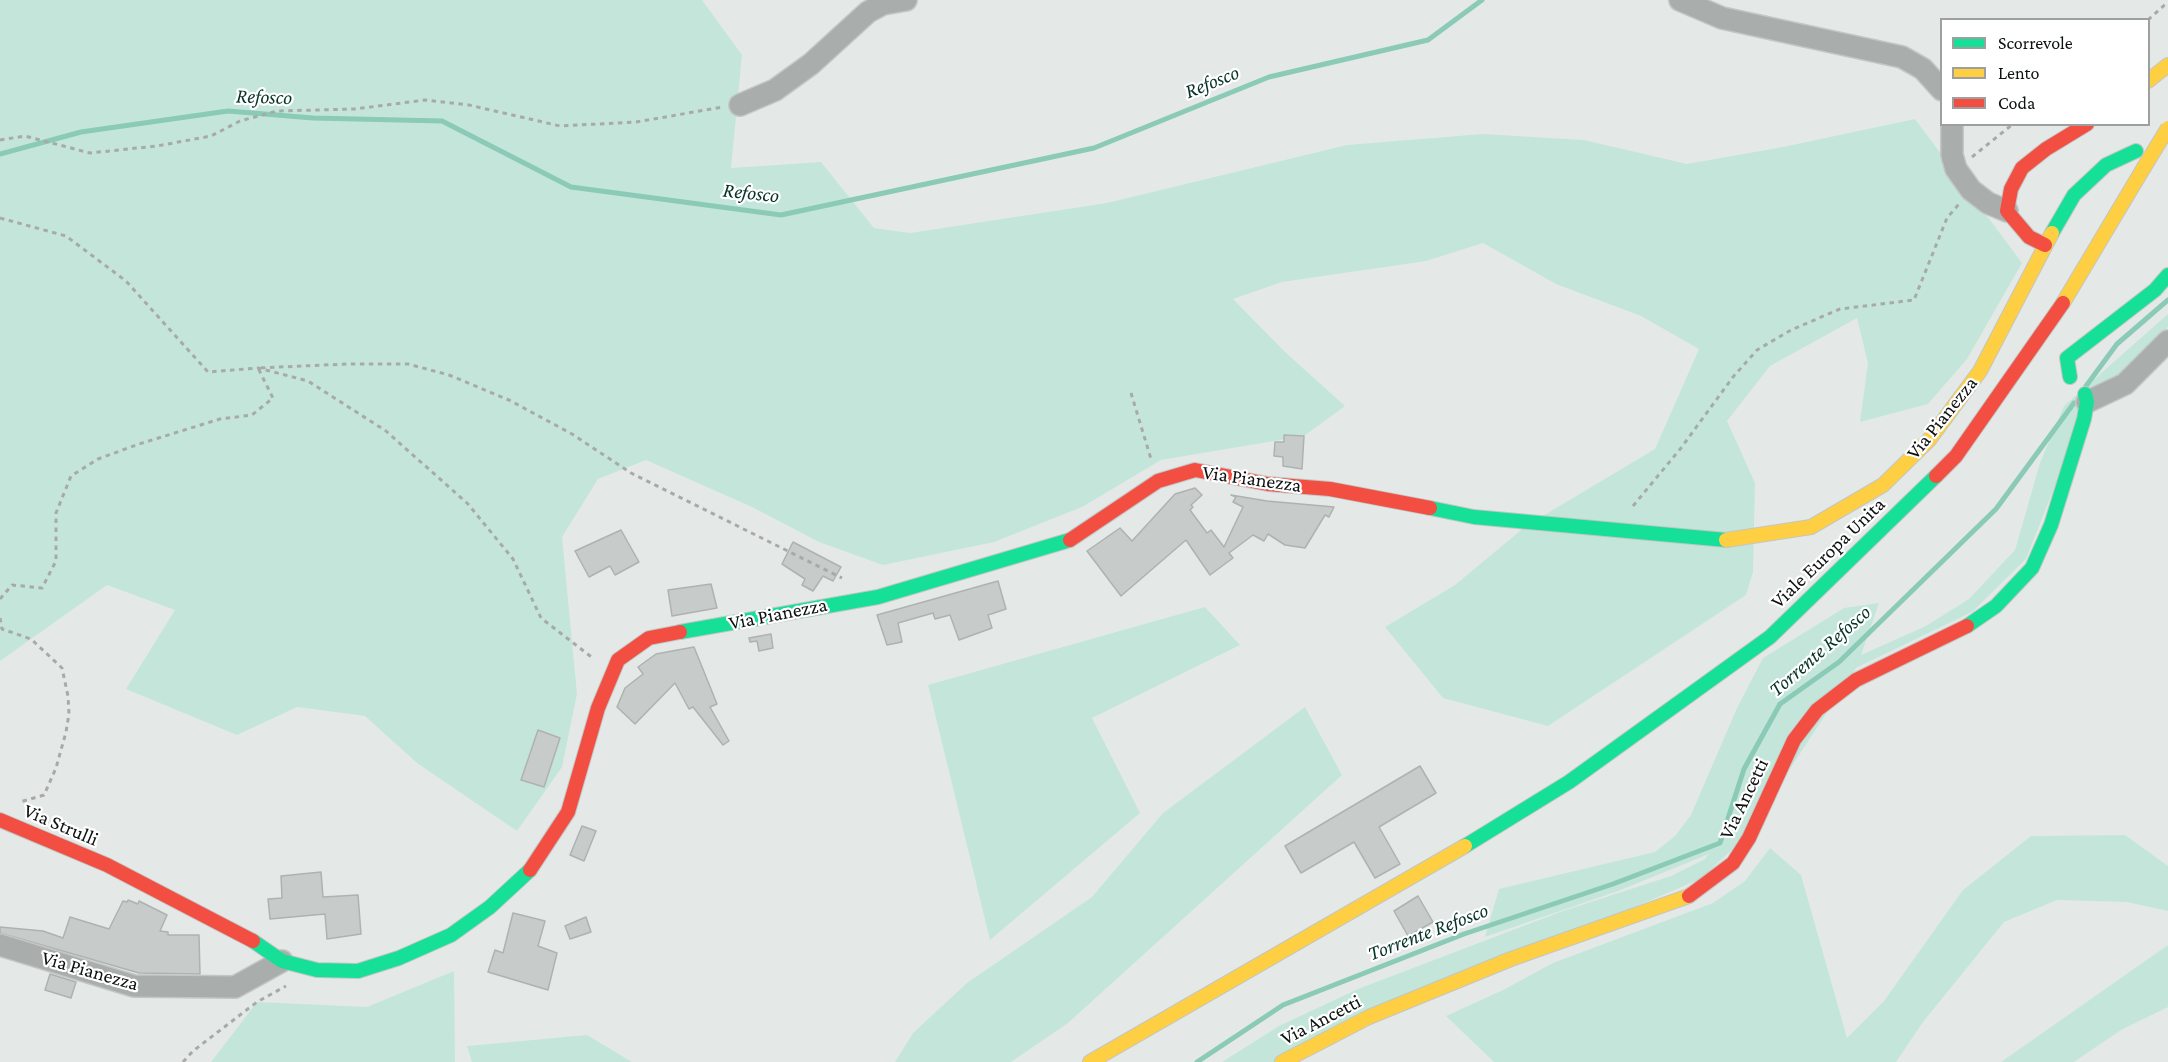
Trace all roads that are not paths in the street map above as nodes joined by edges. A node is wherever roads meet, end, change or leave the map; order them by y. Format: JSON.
{"nodes":[{"id":1,"x":906,"y":0,"type":"edge"},
{"id":2,"x":1680,"y":0,"type":"edge"},
{"id":3,"x":2168,"y":65,"type":"edge"},
{"id":4,"x":2150,"y":79,"type":"edge"},
{"id":5,"x":1940,"y":89,"type":"edge"},
{"id":6,"x":741,"y":105,"type":"road end"},
{"id":7,"x":1952,"y":126,"type":"edge"},
{"id":8,"x":2084,"y":126,"type":"edge"},
{"id":9,"x":2168,"y":128,"type":"edge"},
{"id":10,"x":2136,"y":151,"type":"dead end"},
{"id":11,"x":2007,"y":211,"type":"junction"},
{"id":12,"x":2045,"y":245,"type":"junction"},
{"id":13,"x":2168,"y":275,"type":"edge"},
{"id":14,"x":2168,"y":341,"type":"edge"},
{"id":15,"x":2070,"y":377,"type":"joint"},
{"id":16,"x":2086,"y":398,"type":"junction"},
{"id":17,"x":0,"y":820,"type":"edge"},
{"id":18,"x":107,"y":865,"type":"joint"},
{"id":19,"x":0,"y":945,"type":"edge"},
{"id":20,"x":282,"y":961,"type":"junction"},
{"id":21,"x":1090,"y":1062,"type":"edge"},
{"id":22,"x":1282,"y":1062,"type":"edge"}],
"edges":[{"from":1,"to":6,"type":"street"},
{"from":2,"to":5,"type":"street"},
{"from":3,"to":4,"type":"main road"},
{"from":7,"to":11,"type":"street"},
{"from":8,"to":11,"type":"main road"},
{"from":9,"to":21,"type":"main road","name":"Viale Europa Unita","bridge":true},
{"from":10,"to":12,"type":"main road","name":"Via Pianezza"},
{"from":11,"to":12,"type":"main road"},
{"from":12,"to":20,"type":"main road","name":"Via Pianezza"},
{"from":13,"to":15,"type":"main road"},
{"from":14,"to":16,"type":"street"},
{"from":15,"to":16,"type":"street"},
{"from":16,"to":22,"type":"main road","name":"Via Ancetti"},
{"from":17,"to":18,"type":"main road","name":"Via Strulli"},
{"from":18,"to":20,"type":"main road","name":"Via Pianezza"},
{"from":19,"to":20,"type":"street","name":"Via Pianezza"}]}
